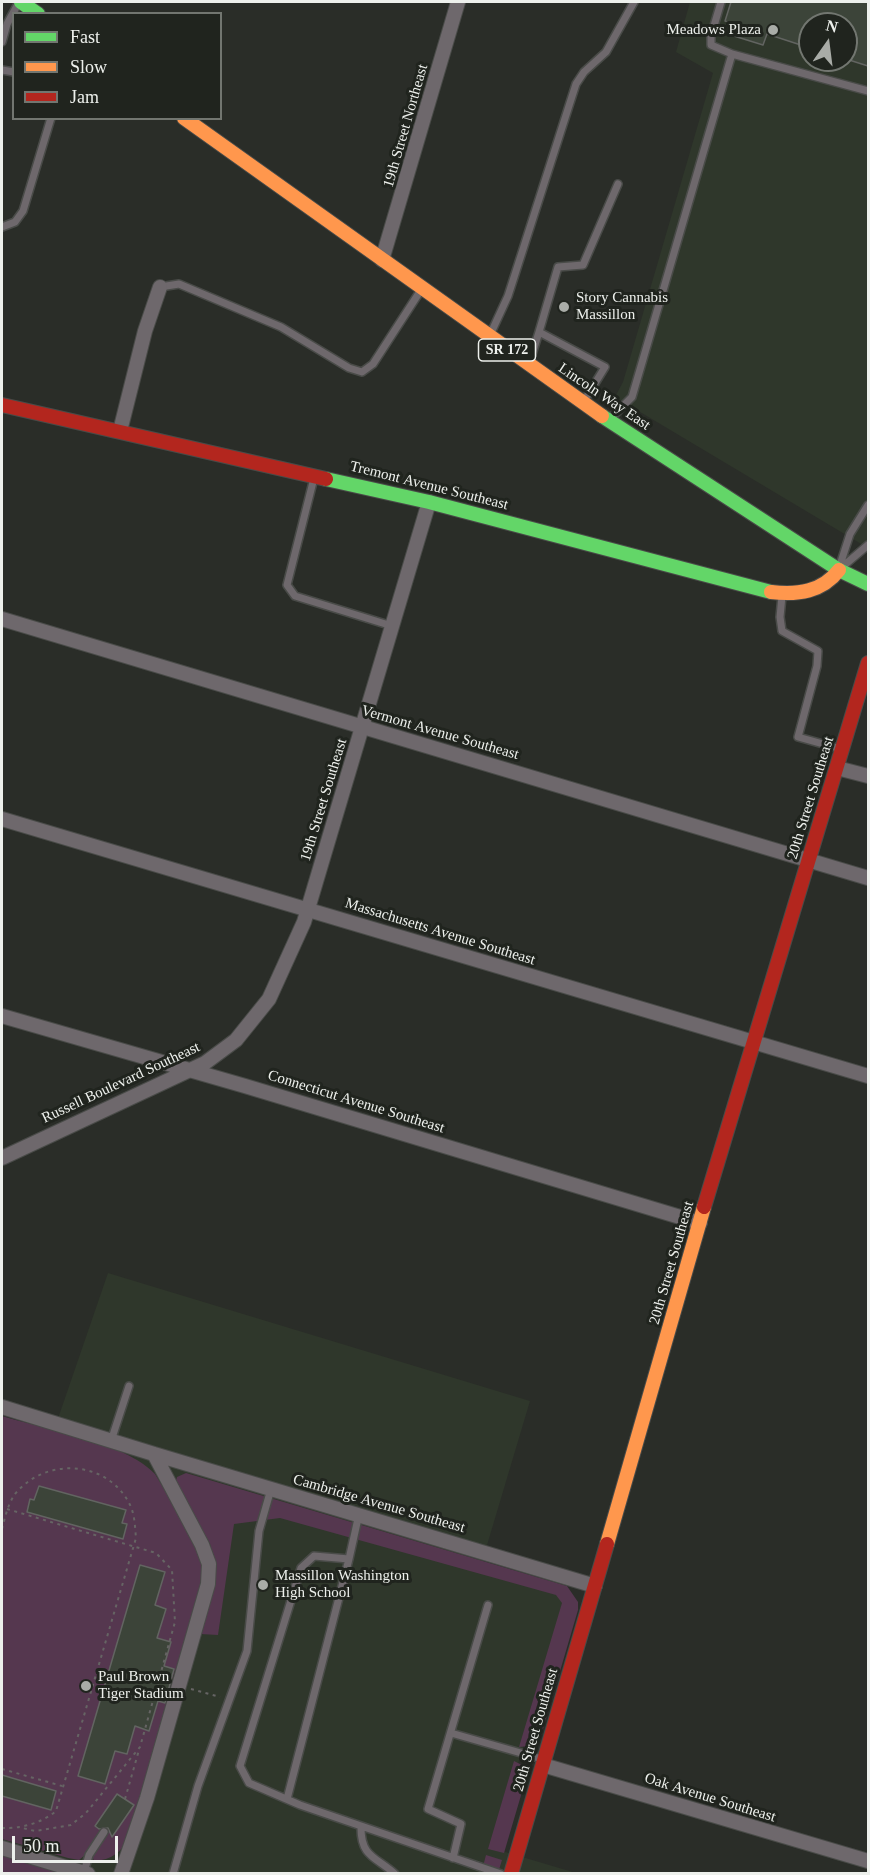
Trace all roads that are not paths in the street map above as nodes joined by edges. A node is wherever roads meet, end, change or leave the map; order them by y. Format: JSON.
{"nodes":[{"id":1,"x":20,"y":2,"type":"edge"},
{"id":2,"x":458,"y":2,"type":"edge"},
{"id":3,"x":634,"y":2,"type":"edge"},
{"id":4,"x":721,"y":2,"type":"edge"},
{"id":5,"x":35,"y":12,"type":"edge"},
{"id":6,"x":12,"y":16,"type":"edge"},
{"id":7,"x":2,"y":42,"type":"edge"},
{"id":8,"x":732,"y":54,"type":"junction"},
{"id":9,"x":868,"y":91,"type":"edge"},
{"id":10,"x":50,"y":120,"type":"edge"},
{"id":11,"x":187,"y":120,"type":"edge"},
{"id":12,"x":618,"y":184,"type":"dead end"},
{"id":13,"x":2,"y":227,"type":"edge"},
{"id":14,"x":382,"y":260,"type":"junction"},
{"id":15,"x":160,"y":287,"type":"joint"},
{"id":16,"x":422,"y":289,"type":"junction"},
{"id":17,"x":539,"y":332,"type":"junction"},
{"id":18,"x":489,"y":337,"type":"junction"},
{"id":19,"x":528,"y":366,"type":"junction"},
{"id":20,"x":583,"y":403,"type":"junction"},
{"id":21,"x":2,"y":405,"type":"edge"},
{"id":22,"x":609,"y":421,"type":"junction"},
{"id":23,"x":120,"y":431,"type":"junction"},
{"id":24,"x":315,"y":476,"type":"junction"},
{"id":25,"x":429,"y":502,"type":"junction"},
{"id":26,"x":868,"y":506,"type":"edge"},
{"id":27,"x":868,"y":545,"type":"edge"},
{"id":28,"x":839,"y":570,"type":"junction"},
{"id":29,"x":868,"y":584,"type":"edge"},
{"id":30,"x":782,"y":593,"type":"junction"},
{"id":31,"x":2,"y":619,"type":"edge"},
{"id":32,"x":392,"y":626,"type":"junction"},
{"id":33,"x":868,"y":663,"type":"edge"},
{"id":34,"x":863,"y":704,"type":"edge"},
{"id":35,"x":363,"y":727,"type":"junction"},
{"id":36,"x":843,"y":750,"type":"junction"},
{"id":37,"x":837,"y":768,"type":"junction"},
{"id":38,"x":868,"y":776,"type":"edge"},
{"id":39,"x":2,"y":819,"type":"edge"},
{"id":40,"x":809,"y":860,"type":"junction"},
{"id":41,"x":868,"y":878,"type":"edge"},
{"id":42,"x":308,"y":910,"type":"junction"},
{"id":43,"x":269,"y":999,"type":"joint"},
{"id":44,"x":2,"y":1016,"type":"edge"},
{"id":45,"x":754,"y":1042,"type":"junction"},
{"id":46,"x":189,"y":1071,"type":"junction"},
{"id":47,"x":868,"y":1076,"type":"edge"},
{"id":48,"x":2,"y":1158,"type":"edge"},
{"id":49,"x":700,"y":1223,"type":"junction"},
{"id":50,"x":129,"y":1386,"type":"dead end"},
{"id":51,"x":2,"y":1407,"type":"edge"},
{"id":52,"x":111,"y":1441,"type":"junction"},
{"id":53,"x":154,"y":1454,"type":"junction"},
{"id":54,"x":271,"y":1489,"type":"junction"},
{"id":55,"x":358,"y":1514,"type":"junction"},
{"id":56,"x":349,"y":1559,"type":"junction"},
{"id":57,"x":595,"y":1586,"type":"junction"},
{"id":58,"x":489,"y":1605,"type":"dead end"},
{"id":59,"x":451,"y":1732,"type":"junction"},
{"id":60,"x":543,"y":1762,"type":"junction"},
{"id":61,"x":287,"y":1799,"type":"junction"},
{"id":62,"x":361,"y":1828,"type":"junction"},
{"id":63,"x":104,"y":1832,"type":"dead end"},
{"id":64,"x":2,"y":1848,"type":"edge"},
{"id":65,"x":453,"y":1858,"type":"junction"},
{"id":66,"x":868,"y":1861,"type":"edge"},
{"id":67,"x":512,"y":1872,"type":"edge"},
{"id":68,"x":86,"y":1873,"type":"edge"},
{"id":69,"x":121,"y":1874,"type":"edge"},
{"id":70,"x":173,"y":1874,"type":"edge"},
{"id":71,"x":395,"y":1874,"type":"edge"}],
"edges":[{"from":1,"to":5,"type":"street"},
{"from":2,"to":14,"type":"street","name":"19th Street Northeast"},
{"from":3,"to":18,"type":"lane"},
{"from":4,"to":8,"type":"lane"},
{"from":6,"to":7,"type":"lane"},
{"from":8,"to":9,"type":"lane"},
{"from":8,"to":22,"type":"lane"},
{"from":10,"to":13,"type":"lane"},
{"from":11,"to":14,"type":"street","name":"Lincoln Way East","number":"SR 172"},
{"from":12,"to":17,"type":"lane"},
{"from":14,"to":16,"type":"street","name":"Lincoln Way East","number":"SR 172"},
{"from":15,"to":16,"type":"lane"},
{"from":15,"to":23,"type":"street"},
{"from":16,"to":18,"type":"street","name":"Lincoln Way East","number":"SR 172"},
{"from":17,"to":19,"type":"lane"},
{"from":17,"to":20,"type":"lane"},
{"from":18,"to":19,"type":"street","name":"Lincoln Way East","number":"SR 172"},
{"from":19,"to":20,"type":"street","name":"Lincoln Way East","number":"SR 172"},
{"from":20,"to":22,"type":"street","name":"Lincoln Way East","number":"SR 172"},
{"from":21,"to":23,"type":"street","name":"Tremont Avenue Southeast"},
{"from":22,"to":28,"type":"street","name":"Lincoln Way East","number":"SR 172"},
{"from":23,"to":24,"type":"street","name":"Tremont Avenue Southeast"},
{"from":24,"to":25,"type":"street","name":"Tremont Avenue Southeast"},
{"from":24,"to":32,"type":"lane"},
{"from":25,"to":30,"type":"street","name":"Tremont Avenue Southeast"},
{"from":25,"to":32,"type":"street","name":"19th Street Southeast"},
{"from":26,"to":28,"type":"lane"},
{"from":27,"to":28,"type":"lane"},
{"from":28,"to":29,"type":"street","name":"Lincoln Way East","number":"SR 172"},
{"from":28,"to":30,"type":"street","name":"Tremont Avenue Southeast"},
{"from":30,"to":36,"type":"lane"},
{"from":31,"to":35,"type":"street","name":"Vermont Avenue Southeast"},
{"from":32,"to":35,"type":"street","name":"19th Street Southeast"},
{"from":33,"to":34,"type":"street","name":"20th Street Southeast"},
{"from":34,"to":36,"type":"street","name":"20th Street Southeast"},
{"from":35,"to":40,"type":"street","name":"Vermont Avenue Southeast"},
{"from":35,"to":42,"type":"street","name":"19th Street Southeast"},
{"from":36,"to":37,"type":"street","name":"20th Street Southeast"},
{"from":37,"to":38,"type":"street"},
{"from":37,"to":40,"type":"street","name":"20th Street Southeast"},
{"from":39,"to":42,"type":"street","name":"Massachusetts Avenue Southeast"},
{"from":40,"to":41,"type":"street","name":"Vermont Avenue Southeast"},
{"from":40,"to":45,"type":"street","name":"20th Street Southeast"},
{"from":42,"to":43,"type":"street","name":"19th Street Southeast"},
{"from":42,"to":45,"type":"street","name":"Massachusetts Avenue Southeast"},
{"from":43,"to":46,"type":"street","name":"Russell Boulevard Southeast"},
{"from":44,"to":46,"type":"street","name":"Connecticut Avenue Southeast"},
{"from":45,"to":47,"type":"street","name":"Massachusetts Avenue Southeast"},
{"from":45,"to":49,"type":"street","name":"20th Street Southeast"},
{"from":46,"to":48,"type":"street","name":"Russell Boulevard Southeast"},
{"from":46,"to":49,"type":"street","name":"Connecticut Avenue Southeast"},
{"from":49,"to":57,"type":"street","name":"20th Street Southeast"},
{"from":50,"to":52,"type":"lane"},
{"from":51,"to":52,"type":"street"},
{"from":52,"to":53,"type":"street"},
{"from":53,"to":54,"type":"street","name":"Cambridge Avenue Southeast"},
{"from":53,"to":69,"type":"street"},
{"from":54,"to":55,"type":"street","name":"Cambridge Avenue Southeast"},
{"from":54,"to":70,"type":"lane"},
{"from":55,"to":56,"type":"lane"},
{"from":55,"to":57,"type":"street","name":"Cambridge Avenue Southeast"},
{"from":56,"to":61,"type":"lane"},
{"from":56,"to":61,"type":"lane"},
{"from":57,"to":60,"type":"street","name":"20th Street Southeast"},
{"from":58,"to":59,"type":"lane"},
{"from":59,"to":60,"type":"lane"},
{"from":59,"to":65,"type":"lane"},
{"from":60,"to":66,"type":"street","name":"Oak Avenue Southeast"},
{"from":60,"to":67,"type":"street","name":"20th Street Southeast"},
{"from":61,"to":62,"type":"lane"},
{"from":62,"to":65,"type":"lane"},
{"from":62,"to":71,"type":"lane"},
{"from":63,"to":68,"type":"lane"},
{"from":64,"to":68,"type":"street"},
{"from":65,"to":67,"type":"lane"}]}
